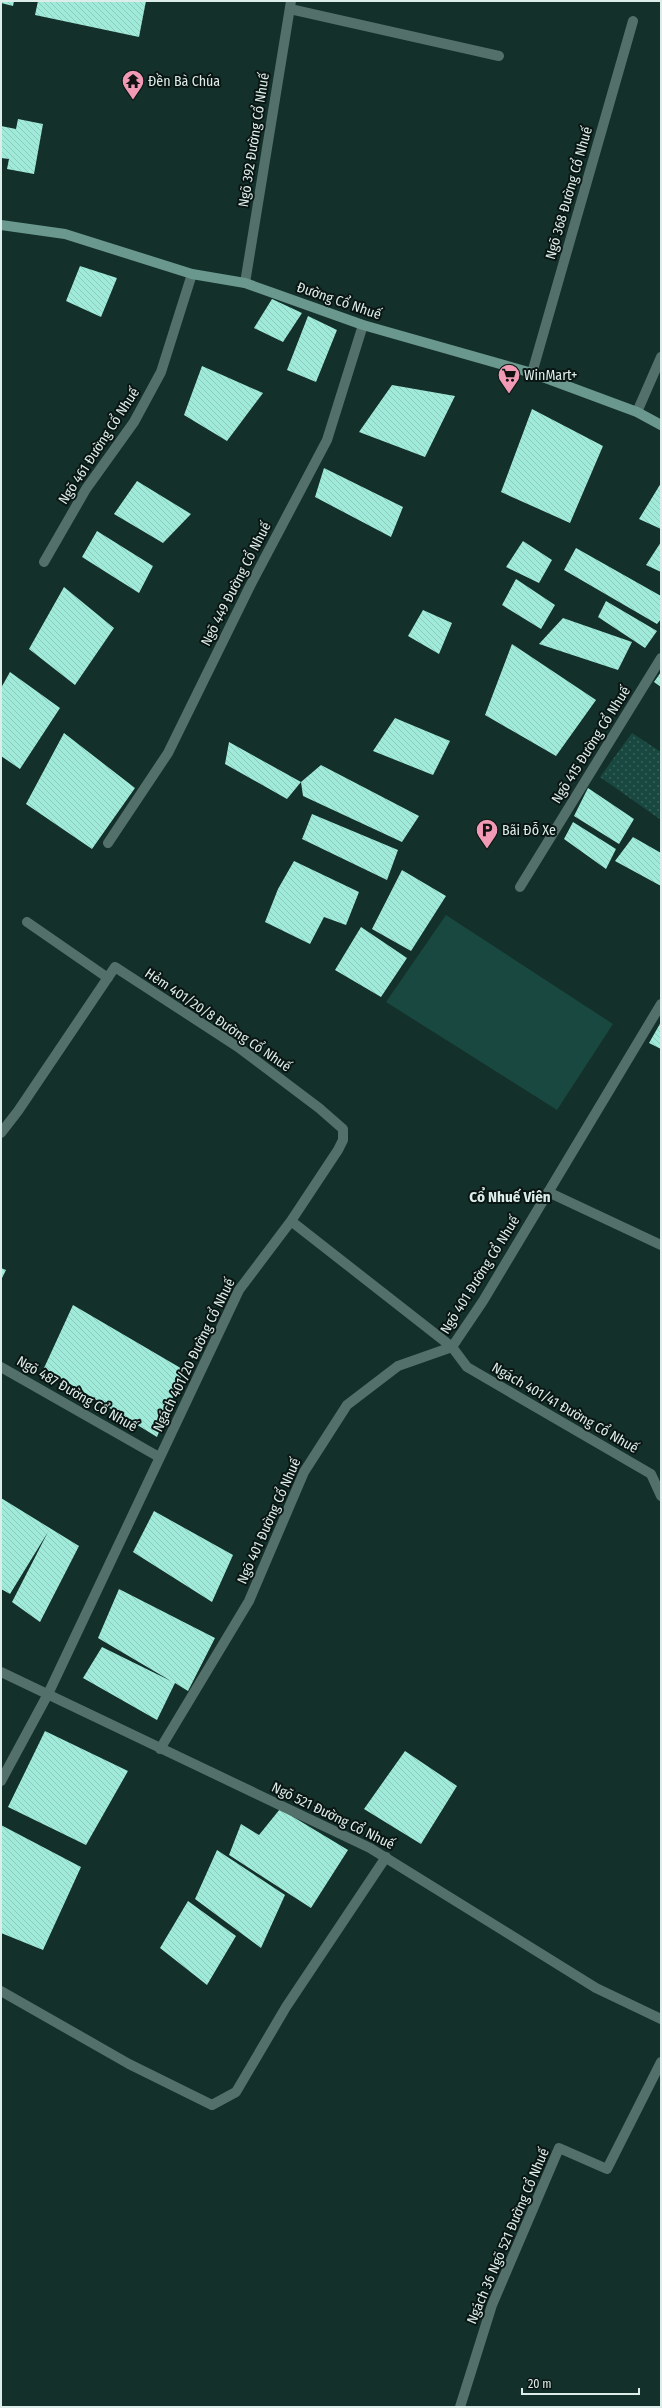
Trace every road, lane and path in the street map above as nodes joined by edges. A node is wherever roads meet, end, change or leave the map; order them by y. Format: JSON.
{"nodes":[{"id":1,"x":290,"y":5,"type":"edge"},
{"id":2,"x":633,"y":21,"type":"dead end"},
{"id":3,"x":499,"y":56,"type":"dead end"},
{"id":4,"x":1,"y":225,"type":"edge"},
{"id":5,"x":192,"y":274,"type":"junction"},
{"id":6,"x":244,"y":284,"type":"junction"},
{"id":7,"x":363,"y":325,"type":"junction"},
{"id":8,"x":661,"y":357,"type":"edge"},
{"id":9,"x":532,"y":372,"type":"junction"},
{"id":10,"x":637,"y":412,"type":"junction"},
{"id":11,"x":661,"y":425,"type":"edge"},
{"id":12,"x":44,"y":562,"type":"dead end"},
{"id":13,"x":661,"y":658,"type":"edge"},
{"id":14,"x":108,"y":842,"type":"dead end"},
{"id":15,"x":520,"y":887,"type":"dead end"},
{"id":16,"x":27,"y":922,"type":"dead end"},
{"id":17,"x":108,"y":978,"type":"junction"},
{"id":18,"x":661,"y":1004,"type":"edge"},
{"id":19,"x":1,"y":1133,"type":"edge"},
{"id":20,"x":548,"y":1192,"type":"junction"},
{"id":21,"x":291,"y":1221,"type":"junction"},
{"id":22,"x":661,"y":1245,"type":"edge"},
{"id":23,"x":452,"y":1347,"type":"junction"},
{"id":24,"x":1,"y":1367,"type":"edge"},
{"id":25,"x":159,"y":1457,"type":"junction"},
{"id":26,"x":661,"y":1496,"type":"edge"},
{"id":27,"x":1,"y":1672,"type":"edge"},
{"id":28,"x":48,"y":1694,"type":"junction"},
{"id":29,"x":160,"y":1749,"type":"junction"},
{"id":30,"x":1,"y":1781,"type":"edge"},
{"id":31,"x":386,"y":1857,"type":"junction"},
{"id":32,"x":1,"y":1991,"type":"edge"},
{"id":33,"x":661,"y":2020,"type":"edge"},
{"id":34,"x":661,"y":2062,"type":"edge"},
{"id":35,"x":460,"y":2407,"type":"edge"}],
"edges":[{"from":1,"to":3,"type":"street"},
{"from":1,"to":6,"type":"street","name":"Ngõ 392 Đường Cổ Nhuế"},
{"from":2,"to":9,"type":"street","name":"Ngõ 368 Đường Cổ Nhuế"},
{"from":4,"to":5,"type":"main road","name":"Đường Cổ Nhuế"},
{"from":5,"to":6,"type":"main road","name":"Đường Cổ Nhuế"},
{"from":5,"to":12,"type":"street","name":"Ngõ 461 Đường Cổ Nhuế"},
{"from":6,"to":7,"type":"main road","name":"Đường Cổ Nhuế"},
{"from":7,"to":9,"type":"main road","name":"Đường Cổ Nhuế"},
{"from":7,"to":14,"type":"street","name":"Ngõ 449 Đường Cổ Nhuế"},
{"from":8,"to":10,"type":"street"},
{"from":9,"to":10,"type":"main road","name":"Đường Cổ Nhuế"},
{"from":10,"to":11,"type":"main road","name":"Đường Cổ Nhuế"},
{"from":13,"to":15,"type":"street","name":"Ngõ 415 Đường Cổ Nhuế"},
{"from":16,"to":17,"type":"street"},
{"from":17,"to":19,"type":"street"},
{"from":17,"to":21,"type":"street","name":"Hẻm 401/20/8 Đường Cổ Nhuế"},
{"from":18,"to":20,"type":"street","name":"Ngõ 401 Đường Cổ Nhuế"},
{"from":20,"to":22,"type":"street"},
{"from":20,"to":23,"type":"street","name":"Ngõ 401 Đường Cổ Nhuế"},
{"from":21,"to":23,"type":"street"},
{"from":21,"to":25,"type":"street","name":"Ngách 401/20 Đường Cổ Nhuế"},
{"from":23,"to":26,"type":"street","name":"Ngách 401/41 Đường Cổ Nhuế"},
{"from":23,"to":29,"type":"street","name":"Ngõ 401 Đường Cổ Nhuế"},
{"from":24,"to":25,"type":"street","name":"Ngõ 487 Đường Cổ Nhuế"},
{"from":25,"to":28,"type":"street","name":"Ngách 401/20 Đường Cổ Nhuế"},
{"from":27,"to":28,"type":"street","name":"Ngõ 521 Đường Cổ Nhuế"},
{"from":28,"to":29,"type":"street","name":"Ngõ 521 Đường Cổ Nhuế"},
{"from":28,"to":30,"type":"street","name":"Ngách 401/20 Đường Cổ Nhuế"},
{"from":29,"to":31,"type":"street","name":"Ngõ 521 Đường Cổ Nhuế"},
{"from":31,"to":32,"type":"street"},
{"from":31,"to":33,"type":"street","name":"Ngõ 521 Đường Cổ Nhuế"},
{"from":34,"to":35,"type":"street","name":"Ngách 36 Ngõ 521 Đường Cổ Nhuế"}]}
